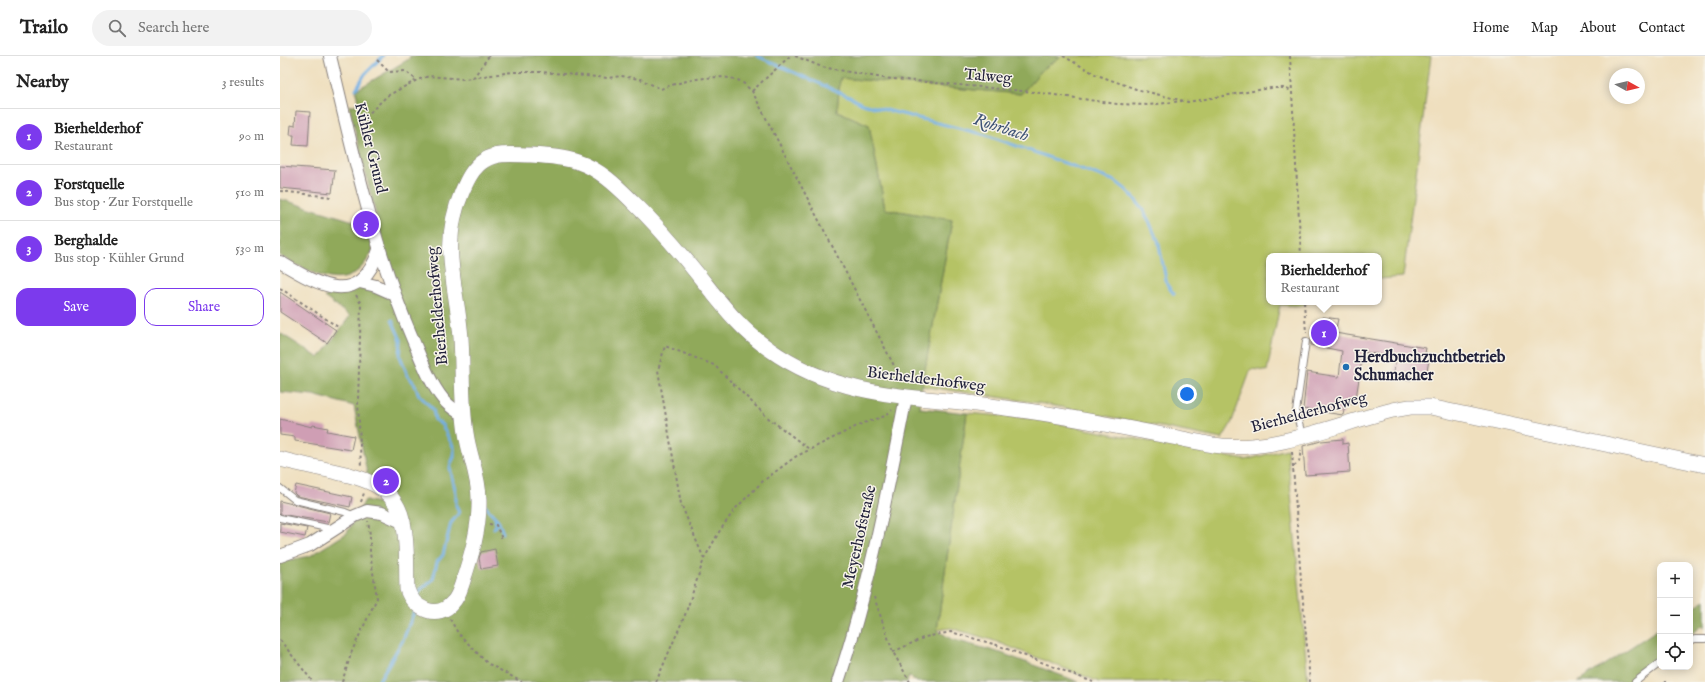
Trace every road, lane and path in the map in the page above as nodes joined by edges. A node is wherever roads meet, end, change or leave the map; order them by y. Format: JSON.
{"nodes":[{"id":1,"x":330,"y":56,"type":"edge"},
{"id":2,"x":489,"y":56,"type":"edge"},
{"id":3,"x":790,"y":56,"type":"edge"},
{"id":4,"x":795,"y":56,"type":"edge"},
{"id":5,"x":1063,"y":56,"type":"edge"},
{"id":6,"x":1290,"y":56,"type":"edge"},
{"id":7,"x":377,"y":60,"type":"dead end"},
{"id":8,"x":473,"y":78,"type":"junction"},
{"id":9,"x":417,"y":80,"type":"junction"},
{"id":10,"x":752,"y":91,"type":"junction"},
{"id":11,"x":1292,"y":91,"type":"junction"},
{"id":12,"x":1182,"y":100,"type":"junction"},
{"id":13,"x":349,"y":133,"type":"junction"},
{"id":14,"x":280,"y":191,"type":"edge"},
{"id":15,"x":331,"y":197,"type":"dead end"},
{"id":16,"x":379,"y":250,"type":"junction"},
{"id":17,"x":1301,"y":253,"type":"edge"},
{"id":18,"x":280,"y":262,"type":"edge"},
{"id":19,"x":280,"y":288,"type":"edge"},
{"id":20,"x":358,"y":288,"type":"junction"},
{"id":21,"x":394,"y":294,"type":"junction"},
{"id":22,"x":1304,"y":305,"type":"edge"},
{"id":23,"x":338,"y":327,"type":"dead end"},
{"id":24,"x":1306,"y":341,"type":"joint"},
{"id":25,"x":906,"y":398,"type":"junction"},
{"id":26,"x":464,"y":416,"type":"junction"},
{"id":27,"x":1298,"y":440,"type":"junction"},
{"id":28,"x":809,"y":449,"type":"junction"},
{"id":29,"x":360,"y":458,"type":"dead end"},
{"id":30,"x":280,"y":459,"type":"edge"},
{"id":31,"x":1705,"y":465,"type":"edge"},
{"id":32,"x":1294,"y":466,"type":"junction"},
{"id":33,"x":280,"y":488,"type":"edge"},
{"id":34,"x":359,"y":514,"type":"junction"},
{"id":35,"x":280,"y":518,"type":"edge"},
{"id":36,"x":404,"y":523,"type":"junction"},
{"id":37,"x":478,"y":523,"type":"junction"},
{"id":38,"x":335,"y":530,"type":"junction"},
{"id":39,"x":502,"y":539,"type":"dead end"},
{"id":40,"x":280,"y":556,"type":"edge"},
{"id":41,"x":704,"y":559,"type":"junction"},
{"id":42,"x":866,"y":586,"type":"junction"},
{"id":43,"x":447,"y":608,"type":"junction"},
{"id":44,"x":1705,"y":639,"type":"edge"},
{"id":45,"x":280,"y":640,"type":"edge"},
{"id":46,"x":1693,"y":640,"type":"edge"},
{"id":47,"x":893,"y":652,"type":"junction"},
{"id":48,"x":1657,"y":665,"type":"edge"},
{"id":49,"x":313,"y":682,"type":"edge"},
{"id":50,"x":342,"y":682,"type":"edge"},
{"id":51,"x":522,"y":682,"type":"edge"},
{"id":52,"x":656,"y":682,"type":"edge"},
{"id":53,"x":838,"y":682,"type":"edge"},
{"id":54,"x":910,"y":682,"type":"edge"},
{"id":55,"x":1093,"y":682,"type":"edge"},
{"id":56,"x":1310,"y":682,"type":"edge"},
{"id":57,"x":1635,"y":682,"type":"edge"}],
"edges":[{"from":1,"to":13,"type":"street","name":"Kühler Grund"},
{"from":2,"to":8,"type":"path"},
{"from":3,"to":10,"type":"path"},
{"from":4,"to":12,"type":"path","name":"Talweg"},
{"from":5,"to":12,"type":"path"},
{"from":6,"to":11,"type":"path"},
{"from":7,"to":9,"type":"path"},
{"from":8,"to":9,"type":"path"},
{"from":8,"to":10,"type":"path"},
{"from":9,"to":13,"type":"path"},
{"from":10,"to":25,"type":"path"},
{"from":11,"to":12,"type":"path"},
{"from":11,"to":17,"type":"path"},
{"from":13,"to":16,"type":"street","name":"Kühler Grund"},
{"from":14,"to":15,"type":"path"},
{"from":16,"to":20,"type":"street"},
{"from":16,"to":21,"type":"street","name":"Kühler Grund"},
{"from":18,"to":20,"type":"street"},
{"from":19,"to":23,"type":"path"},
{"from":20,"to":21,"type":"street"},
{"from":20,"to":29,"type":"path"},
{"from":21,"to":26,"type":"street","name":"Kühler Grund"},
{"from":22,"to":24,"type":"path"},
{"from":24,"to":27,"type":"lane"},
{"from":25,"to":26,"type":"street","name":"Bierhelderhofweg"},
{"from":25,"to":27,"type":"street","name":"Bierhelderhofweg"},
{"from":25,"to":28,"type":"path"},
{"from":25,"to":42,"type":"street","name":"Meyerhofstraße"},
{"from":26,"to":37,"type":"street","name":"Bierhelderhofweg"},
{"from":27,"to":31,"type":"street","name":"Bierhelderhofweg"},
{"from":27,"to":32,"type":"path"},
{"from":27,"to":32,"type":"path"},
{"from":28,"to":41,"type":"path"},
{"from":28,"to":41,"type":"path"},
{"from":30,"to":36,"type":"street"},
{"from":32,"to":56,"type":"path"},
{"from":33,"to":34,"type":"lane"},
{"from":34,"to":36,"type":"street"},
{"from":34,"to":38,"type":"street"},
{"from":34,"to":50,"type":"path"},
{"from":35,"to":38,"type":"lane"},
{"from":36,"to":43,"type":"street"},
{"from":37,"to":39,"type":"path"},
{"from":37,"to":43,"type":"street","name":"Bierhelderhofweg"},
{"from":38,"to":40,"type":"street"},
{"from":41,"to":52,"type":"path"},
{"from":42,"to":47,"type":"path"},
{"from":42,"to":53,"type":"street","name":"Meyerhofstraße"},
{"from":43,"to":51,"type":"path"},
{"from":44,"to":46,"type":"lane"},
{"from":45,"to":49,"type":"path"},
{"from":47,"to":54,"type":"path"},
{"from":47,"to":55,"type":"path"},
{"from":48,"to":57,"type":"lane"}]}
